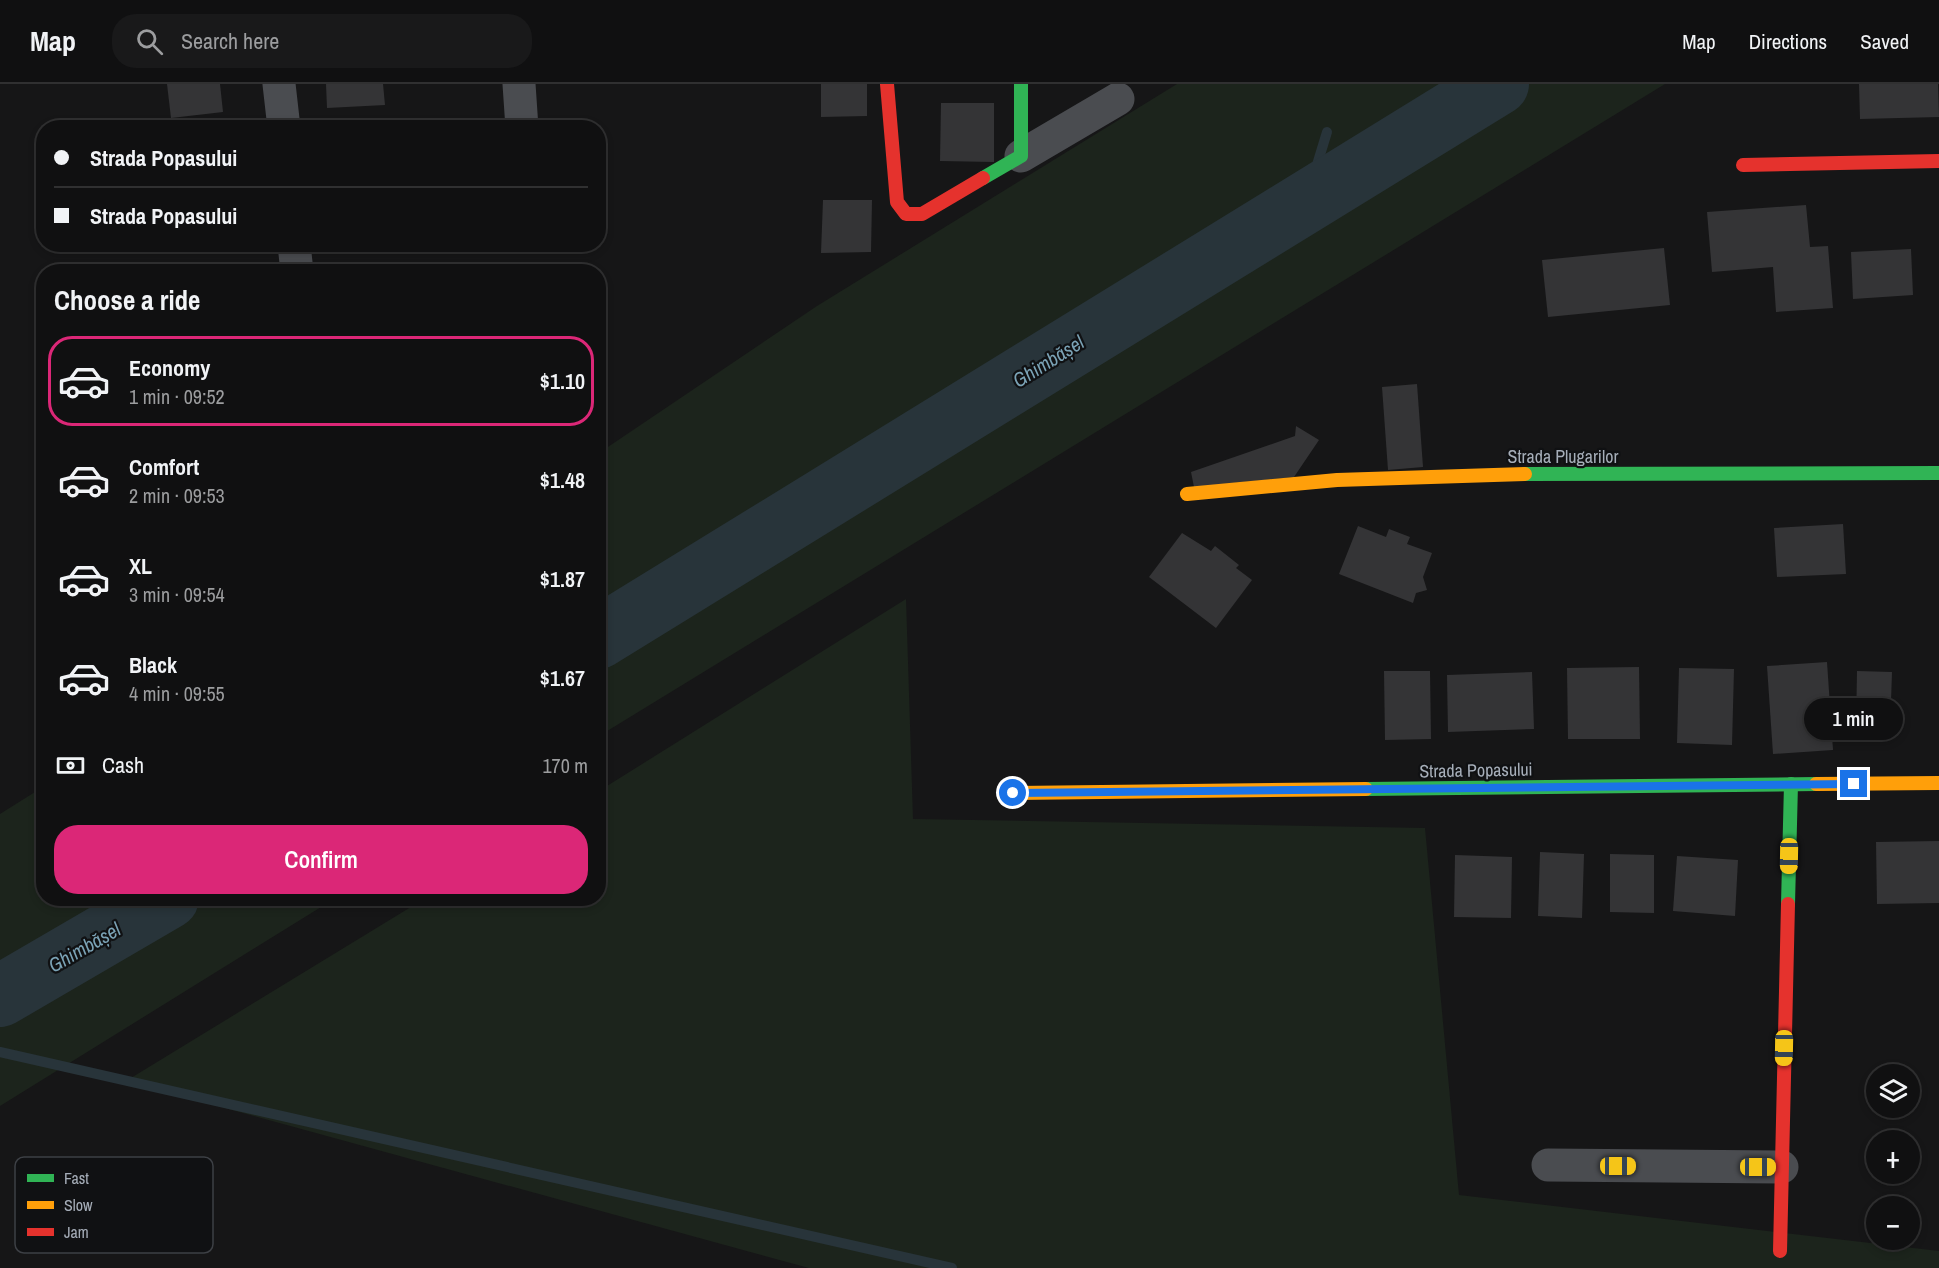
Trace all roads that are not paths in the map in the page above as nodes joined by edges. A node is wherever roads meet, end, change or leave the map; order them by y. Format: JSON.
{"nodes":[{"id":1,"x":279,"y":84,"type":"edge"},
{"id":2,"x":519,"y":84,"type":"edge"},
{"id":3,"x":887,"y":84,"type":"edge"},
{"id":4,"x":1021,"y":84,"type":"edge"},
{"id":5,"x":1118,"y":99,"type":"dead end"},
{"id":6,"x":283,"y":120,"type":"edge"},
{"id":7,"x":521,"y":120,"type":"edge"},
{"id":8,"x":1021,"y":156,"type":"junction"},
{"id":9,"x":1939,"y":161,"type":"edge"},
{"id":10,"x":1743,"y":165,"type":"dead end"},
{"id":11,"x":1939,"y":473,"type":"edge"},
{"id":12,"x":1187,"y":494,"type":"dead end"},
{"id":13,"x":1939,"y":783,"type":"edge"},
{"id":14,"x":1791,"y":784,"type":"junction"},
{"id":15,"x":1013,"y":793,"type":"dead end"},
{"id":16,"x":1548,"y":1165,"type":"dead end"},
{"id":17,"x":1782,"y":1167,"type":"junction"},
{"id":18,"x":1780,"y":1251,"type":"dead end"}],
"edges":[{"from":1,"to":6,"type":"street"},
{"from":2,"to":7,"type":"street"},
{"from":3,"to":8,"type":"street"},
{"from":4,"to":8,"type":"street"},
{"from":5,"to":8,"type":"street"},
{"from":9,"to":10,"type":"street"},
{"from":11,"to":12,"type":"street","name":"Strada Plugarilor"},
{"from":13,"to":14,"type":"street","name":"Strada Popasului"},
{"from":14,"to":15,"type":"street","name":"Strada Popasului"},
{"from":14,"to":17,"type":"street"},
{"from":16,"to":17,"type":"street"},
{"from":17,"to":18,"type":"street"}]}
